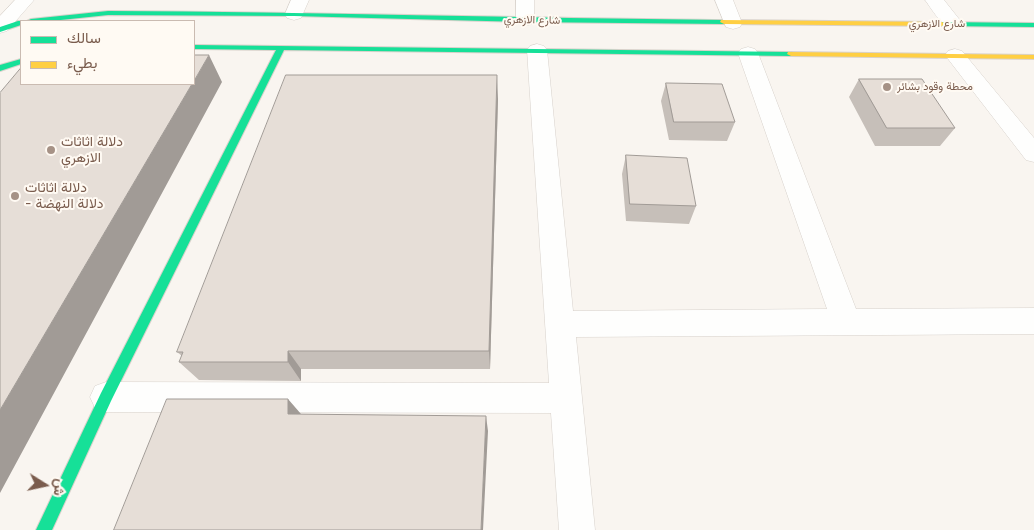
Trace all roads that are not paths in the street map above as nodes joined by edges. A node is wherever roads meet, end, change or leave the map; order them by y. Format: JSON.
{"nodes":[{"id":1,"x":25,"y":0,"type":"edge"},
{"id":2,"x":525,"y":0,"type":"edge"},
{"id":3,"x":724,"y":0,"type":"edge"},
{"id":4,"x":934,"y":0,"type":"edge"},
{"id":5,"x":297,"y":7,"type":"edge"},
{"id":6,"x":37,"y":20,"type":"edge"},
{"id":7,"x":525,"y":20,"type":"junction"},
{"id":8,"x":20,"y":23,"type":"edge"},
{"id":9,"x":733,"y":23,"type":"junction"},
{"id":10,"x":954,"y":24,"type":"junction"},
{"id":11,"x":1034,"y":25,"type":"edge"},
{"id":12,"x":0,"y":29,"type":"edge"},
{"id":13,"x":195,"y":47,"type":"edge"},
{"id":14,"x":282,"y":48,"type":"junction"},
{"id":15,"x":537,"y":50,"type":"junction"},
{"id":16,"x":748,"y":53,"type":"junction"},
{"id":17,"x":955,"y":54,"type":"junction"},
{"id":18,"x":1034,"y":57,"type":"edge"},
{"id":19,"x":20,"y":61,"type":"edge"},
{"id":20,"x":0,"y":68,"type":"edge"},
{"id":21,"x":1034,"y":154,"type":"edge"},
{"id":22,"x":1034,"y":321,"type":"edge"},
{"id":23,"x":846,"y":322,"type":"junction"},
{"id":24,"x":561,"y":324,"type":"junction"},
{"id":25,"x":106,"y":397,"type":"junction"},
{"id":26,"x":567,"y":398,"type":"junction"},
{"id":27,"x":44,"y":530,"type":"edge"},
{"id":28,"x":577,"y":530,"type":"edge"}],
"edges":[{"from":1,"to":12,"type":"street"},
{"from":2,"to":7,"type":"street"},
{"from":3,"to":9,"type":"street"},
{"from":4,"to":10,"type":"street"},
{"from":5,"to":6,"type":"street","name":"شارع الازهري"},
{"from":5,"to":7,"type":"street","name":"شارع الازهري"},
{"from":7,"to":9,"type":"street","name":"شارع الازهري"},
{"from":8,"to":12,"type":"street"},
{"from":9,"to":10,"type":"street","name":"شارع الازهري"},
{"from":10,"to":11,"type":"street","name":"شارع الازهري"},
{"from":13,"to":14,"type":"street"},
{"from":14,"to":15,"type":"street"},
{"from":14,"to":25,"type":"street"},
{"from":15,"to":16,"type":"street"},
{"from":15,"to":24,"type":"street"},
{"from":16,"to":17,"type":"street"},
{"from":16,"to":23,"type":"street"},
{"from":17,"to":18,"type":"street"},
{"from":17,"to":21,"type":"street"},
{"from":19,"to":20,"type":"street"},
{"from":22,"to":23,"type":"street"},
{"from":23,"to":24,"type":"street"},
{"from":24,"to":26,"type":"street"},
{"from":25,"to":26,"type":"street"},
{"from":25,"to":27,"type":"street"},
{"from":26,"to":28,"type":"street"}]}
